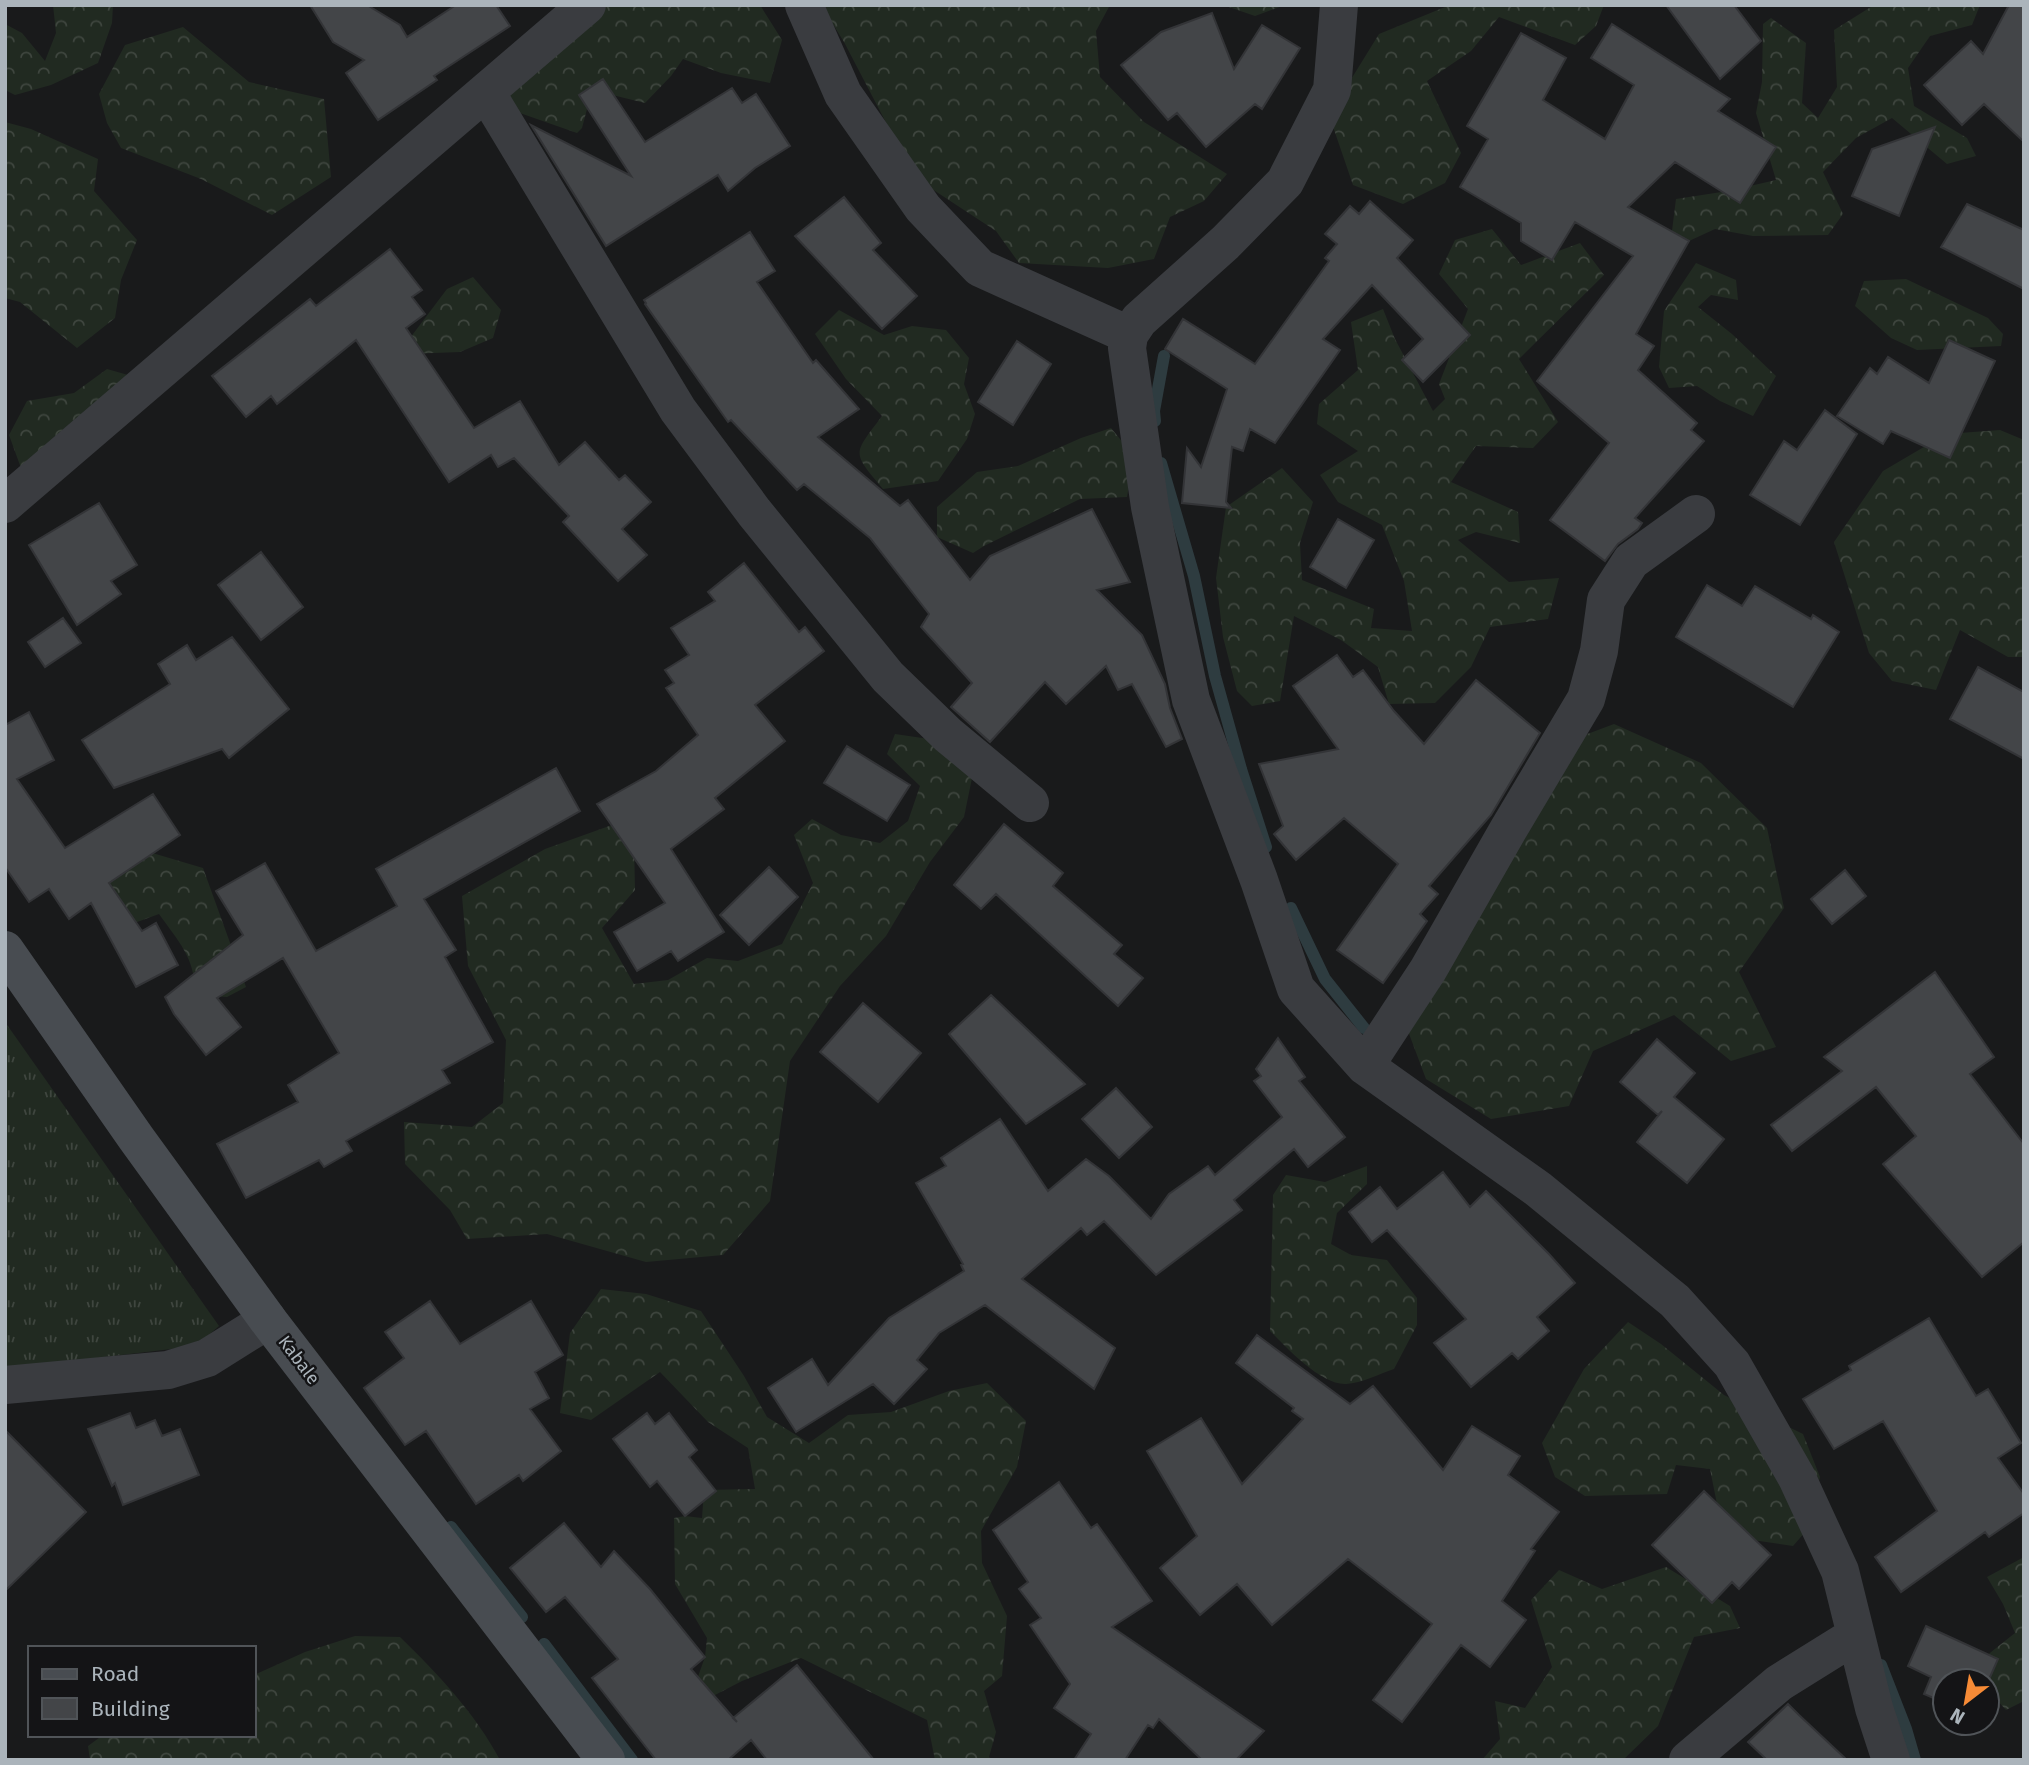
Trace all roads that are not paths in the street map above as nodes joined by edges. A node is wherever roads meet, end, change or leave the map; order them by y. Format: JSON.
{"nodes":[{"id":1,"x":587,"y":5,"type":"edge"},
{"id":2,"x":804,"y":5,"type":"edge"},
{"id":3,"x":1339,"y":5,"type":"edge"},
{"id":4,"x":486,"y":93,"type":"junction"},
{"id":5,"x":1129,"y":335,"type":"junction"},
{"id":6,"x":5,"y":504,"type":"edge"},
{"id":7,"x":1696,"y":514,"type":"dead end"},
{"id":8,"x":1030,"y":803,"type":"dead end"},
{"id":9,"x":5,"y":950,"type":"edge"},
{"id":10,"x":1365,"y":1066,"type":"junction"},
{"id":11,"x":268,"y":1320,"type":"junction"},
{"id":12,"x":5,"y":1385,"type":"edge"},
{"id":13,"x":1856,"y":1634,"type":"junction"},
{"id":14,"x":606,"y":1760,"type":"edge"},
{"id":15,"x":1688,"y":1760,"type":"edge"},
{"id":16,"x":1891,"y":1760,"type":"edge"}],
"edges":[{"from":1,"to":4,"type":"street"},
{"from":2,"to":5,"type":"street"},
{"from":3,"to":5,"type":"street"},
{"from":4,"to":6,"type":"street"},
{"from":4,"to":8,"type":"street"},
{"from":5,"to":10,"type":"street"},
{"from":7,"to":10,"type":"street"},
{"from":9,"to":11,"type":"street","name":"Kabale"},
{"from":10,"to":13,"type":"street"},
{"from":11,"to":12,"type":"street"},
{"from":11,"to":14,"type":"street","name":"Kabale"},
{"from":13,"to":15,"type":"street"},
{"from":13,"to":16,"type":"street"}]}
